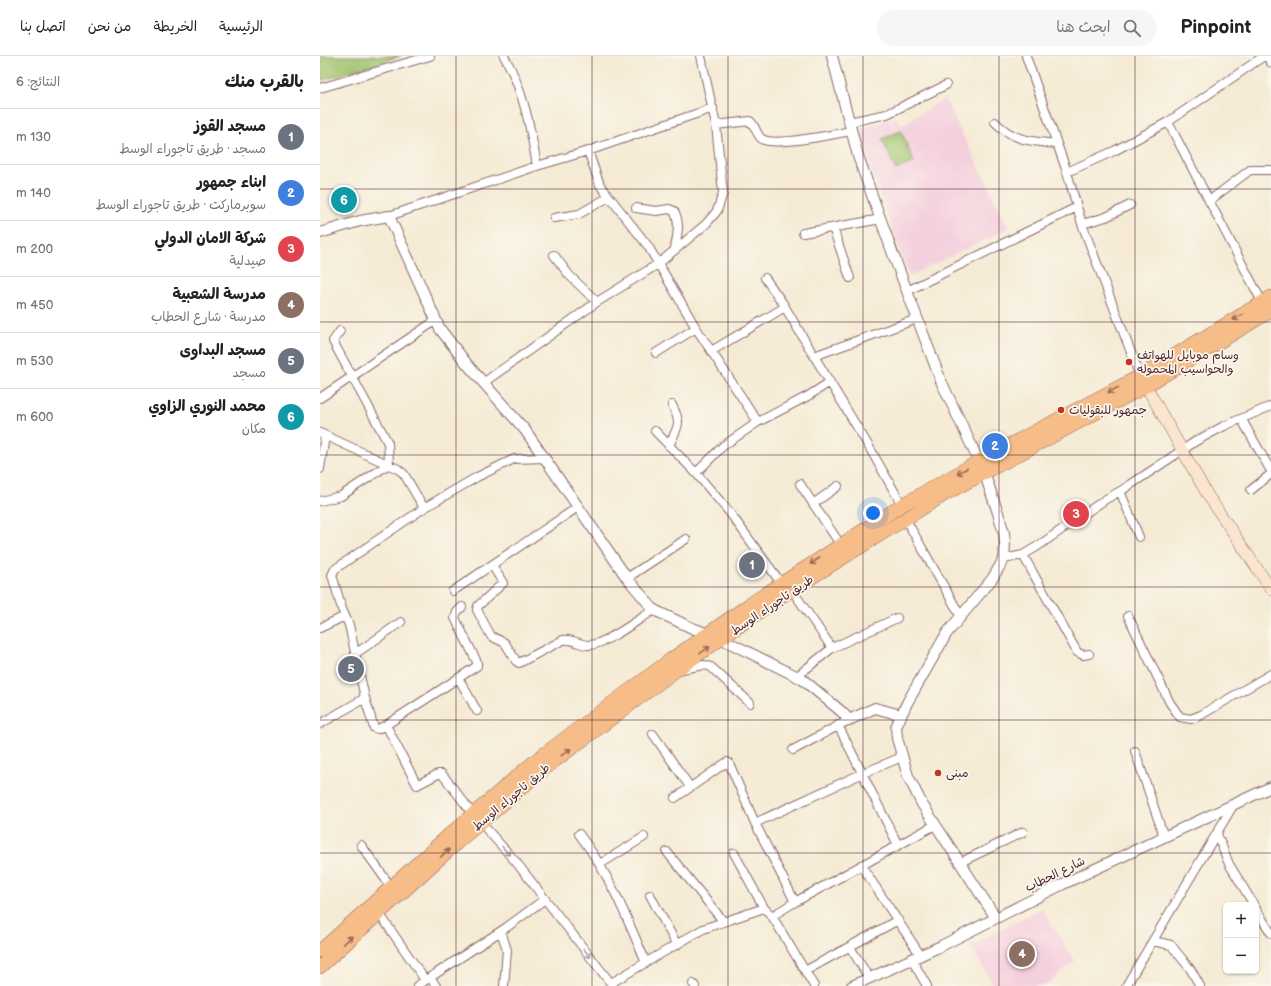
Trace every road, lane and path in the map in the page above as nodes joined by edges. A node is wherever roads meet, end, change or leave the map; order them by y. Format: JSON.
{"nodes":[{"id":1,"x":430,"y":56,"type":"edge"},
{"id":2,"x":504,"y":56,"type":"edge"},
{"id":3,"x":701,"y":56,"type":"edge"},
{"id":4,"x":832,"y":56,"type":"edge"},
{"id":5,"x":1026,"y":56,"type":"edge"},
{"id":6,"x":1264,"y":56,"type":"edge"},
{"id":7,"x":1267,"y":56,"type":"edge"},
{"id":8,"x":1271,"y":63,"type":"edge"},
{"id":9,"x":946,"y":84,"type":"dead end"},
{"id":10,"x":320,"y":88,"type":"edge"},
{"id":11,"x":713,"y":108,"type":"junction"},
{"id":12,"x":995,"y":122,"type":"dead end"},
{"id":13,"x":1168,"y":122,"type":"junction"},
{"id":14,"x":716,"y":124,"type":"junction"},
{"id":15,"x":850,"y":127,"type":"junction"},
{"id":16,"x":1057,"y":144,"type":"junction"},
{"id":17,"x":588,"y":151,"type":"junction"},
{"id":18,"x":537,"y":166,"type":"junction"},
{"id":19,"x":1271,"y":170,"type":"edge"},
{"id":20,"x":1066,"y":172,"type":"junction"},
{"id":21,"x":608,"y":197,"type":"junction"},
{"id":22,"x":1209,"y":201,"type":"junction"},
{"id":23,"x":1130,"y":205,"type":"dead end"},
{"id":24,"x":1077,"y":207,"type":"junction"},
{"id":25,"x":636,"y":208,"type":"dead end"},
{"id":26,"x":390,"y":216,"type":"junction"},
{"id":27,"x":554,"y":218,"type":"dead end"},
{"id":28,"x":881,"y":219,"type":"junction"},
{"id":29,"x":1082,"y":224,"type":"junction"},
{"id":30,"x":833,"y":228,"type":"junction"},
{"id":31,"x":320,"y":233,"type":"edge"},
{"id":32,"x":803,"y":233,"type":"dead end"},
{"id":33,"x":675,"y":248,"type":"junction"},
{"id":34,"x":554,"y":255,"type":"dead end"},
{"id":35,"x":658,"y":264,"type":"junction"},
{"id":36,"x":765,"y":278,"type":"dead end"},
{"id":37,"x":850,"y":278,"type":"dead end"},
{"id":38,"x":907,"y":291,"type":"junction"},
{"id":39,"x":596,"y":302,"type":"junction"},
{"id":40,"x":785,"y":307,"type":"junction"},
{"id":41,"x":1269,"y":308,"type":"edge"},
{"id":42,"x":917,"y":319,"type":"junction"},
{"id":43,"x":435,"y":321,"type":"junction"},
{"id":44,"x":696,"y":328,"type":"junction"},
{"id":45,"x":340,"y":331,"type":"dead end"},
{"id":46,"x":713,"y":350,"type":"junction"},
{"id":47,"x":656,"y":353,"type":"dead end"},
{"id":48,"x":814,"y":356,"type":"junction"},
{"id":49,"x":351,"y":376,"type":"junction"},
{"id":50,"x":1143,"y":381,"type":"junction"},
{"id":51,"x":830,"y":382,"type":"junction"},
{"id":52,"x":483,"y":383,"type":"junction"},
{"id":53,"x":320,"y":398,"type":"edge"},
{"id":54,"x":672,"y":405,"type":"dead end"},
{"id":55,"x":1271,"y":406,"type":"edge"},
{"id":56,"x":1242,"y":420,"type":"junction"},
{"id":57,"x":758,"y":422,"type":"junction"},
{"id":58,"x":655,"y":431,"type":"dead end"},
{"id":59,"x":322,"y":434,"type":"edge"},
{"id":60,"x":669,"y":446,"type":"junction"},
{"id":61,"x":1181,"y":450,"type":"junction"},
{"id":62,"x":545,"y":458,"type":"junction"},
{"id":63,"x":389,"y":464,"type":"junction"},
{"id":64,"x":981,"y":467,"type":"junction"},
{"id":65,"x":320,"y":469,"type":"edge"},
{"id":66,"x":1271,"y":471,"type":"edge"},
{"id":67,"x":696,"y":473,"type":"junction"},
{"id":68,"x":800,"y":484,"type":"dead end"},
{"id":69,"x":838,"y":486,"type":"dead end"},
{"id":70,"x":1251,"y":490,"type":"dead end"},
{"id":71,"x":1120,"y":491,"type":"junction"},
{"id":72,"x":320,"y":501,"type":"edge"},
{"id":73,"x":813,"y":504,"type":"junction"},
{"id":74,"x":578,"y":507,"type":"junction"},
{"id":75,"x":424,"y":508,"type":"junction"},
{"id":76,"x":903,"y":511,"type":"junction"},
{"id":77,"x":1139,"y":537,"type":"dead end"},
{"id":78,"x":686,"y":538,"type":"dead end"},
{"id":79,"x":840,"y":544,"type":"junction"},
{"id":80,"x":1023,"y":555,"type":"junction"},
{"id":81,"x":1004,"y":559,"type":"junction"},
{"id":82,"x":492,"y":565,"type":"junction"},
{"id":83,"x":627,"y":578,"type":"junction"},
{"id":84,"x":786,"y":586,"type":"junction"},
{"id":85,"x":1270,"y":587,"type":"edge"},
{"id":86,"x":453,"y":591,"type":"dead end"},
{"id":87,"x":462,"y":607,"type":"dead end"},
{"id":88,"x":654,"y":610,"type":"junction"},
{"id":89,"x":960,"y":615,"type":"junction"},
{"id":90,"x":345,"y":616,"type":"junction"},
{"id":91,"x":1128,"y":616,"type":"dead end"},
{"id":92,"x":898,"y":618,"type":"dead end"},
{"id":93,"x":401,"y":622,"type":"dead end"},
{"id":94,"x":320,"y":628,"type":"edge"},
{"id":95,"x":709,"y":634,"type":"junction"},
{"id":96,"x":722,"y":639,"type":"junction"},
{"id":97,"x":832,"y":648,"type":"junction"},
{"id":98,"x":356,"y":654,"type":"junction"},
{"id":99,"x":1089,"y":654,"type":"dead end"},
{"id":100,"x":678,"y":669,"type":"junction"},
{"id":101,"x":1271,"y":674,"type":"edge"},
{"id":102,"x":796,"y":676,"type":"junction"},
{"id":103,"x":458,"y":679,"type":"junction"},
{"id":104,"x":365,"y":698,"type":"junction"},
{"id":105,"x":750,"y":703,"type":"dead end"},
{"id":106,"x":477,"y":711,"type":"dead end"},
{"id":107,"x":901,"y":715,"type":"junction"},
{"id":108,"x":849,"y":720,"type":"junction"},
{"id":109,"x":320,"y":724,"type":"edge"},
{"id":110,"x":386,"y":725,"type":"junction"},
{"id":111,"x":838,"y":725,"type":"junction"},
{"id":112,"x":653,"y":734,"type":"dead end"},
{"id":113,"x":793,"y":750,"type":"dead end"},
{"id":114,"x":1135,"y":751,"type":"dead end"},
{"id":115,"x":902,"y":757,"type":"junction"},
{"id":116,"x":861,"y":774,"type":"junction"},
{"id":117,"x":690,"y":787,"type":"junction"},
{"id":118,"x":1271,"y":787,"type":"edge"},
{"id":119,"x":675,"y":798,"type":"dead end"},
{"id":120,"x":1234,"y":804,"type":"junction"},
{"id":121,"x":477,"y":818,"type":"junction"},
{"id":122,"x":755,"y":823,"type":"junction"},
{"id":123,"x":935,"y":825,"type":"junction"},
{"id":124,"x":1023,"y":832,"type":"dead end"},
{"id":125,"x":578,"y":834,"type":"dead end"},
{"id":126,"x":1217,"y":834,"type":"junction"},
{"id":127,"x":644,"y":837,"type":"dead end"},
{"id":128,"x":1164,"y":837,"type":"junction"},
{"id":129,"x":361,"y":845,"type":"dead end"},
{"id":130,"x":898,"y":845,"type":"junction"},
{"id":131,"x":667,"y":852,"type":"dead end"},
{"id":132,"x":734,"y":852,"type":"dead end"},
{"id":133,"x":961,"y":862,"type":"junction"},
{"id":134,"x":600,"y":864,"type":"junction"},
{"id":135,"x":861,"y":865,"type":"junction"},
{"id":136,"x":391,"y":886,"type":"junction"},
{"id":137,"x":650,"y":895,"type":"dead end"},
{"id":138,"x":545,"y":899,"type":"junction"},
{"id":139,"x":795,"y":902,"type":"junction"},
{"id":140,"x":1252,"y":902,"type":"edge"},
{"id":141,"x":764,"y":908,"type":"junction"},
{"id":142,"x":379,"y":912,"type":"junction"},
{"id":143,"x":1259,"y":914,"type":"edge"},
{"id":144,"x":772,"y":916,"type":"junction"},
{"id":145,"x":996,"y":918,"type":"junction"},
{"id":146,"x":898,"y":920,"type":"junction"},
{"id":147,"x":723,"y":921,"type":"junction"},
{"id":148,"x":501,"y":931,"type":"junction"},
{"id":149,"x":1271,"y":933,"type":"edge"},
{"id":150,"x":1153,"y":941,"type":"junction"},
{"id":151,"x":677,"y":945,"type":"junction"},
{"id":152,"x":850,"y":947,"type":"junction"},
{"id":153,"x":320,"y":951,"type":"edge"},
{"id":154,"x":916,"y":958,"type":"junction"},
{"id":155,"x":646,"y":963,"type":"junction"},
{"id":156,"x":320,"y":967,"type":"edge"},
{"id":157,"x":805,"y":971,"type":"junction"},
{"id":158,"x":427,"y":978,"type":"junction"},
{"id":159,"x":869,"y":978,"type":"junction"},
{"id":160,"x":612,"y":984,"type":"edge"},
{"id":161,"x":417,"y":986,"type":"edge"},
{"id":162,"x":436,"y":986,"type":"edge"},
{"id":163,"x":504,"y":986,"type":"edge"},
{"id":164,"x":814,"y":986,"type":"edge"},
{"id":165,"x":852,"y":986,"type":"edge"},
{"id":166,"x":927,"y":986,"type":"edge"},
{"id":167,"x":1126,"y":986,"type":"edge"},
{"id":168,"x":1200,"y":986,"type":"edge"}],
"edges":[{"from":1,"to":10,"type":"street"},
{"from":2,"to":18,"type":"street"},
{"from":3,"to":11,"type":"street"},
{"from":4,"to":15,"type":"street"},
{"from":5,"to":16,"type":"street"},
{"from":6,"to":13,"type":"street"},
{"from":7,"to":8,"type":"street"},
{"from":9,"to":15,"type":"street"},
{"from":11,"to":14,"type":"street"},
{"from":11,"to":17,"type":"street"},
{"from":12,"to":16,"type":"street"},
{"from":13,"to":20,"type":"street"},
{"from":13,"to":22,"type":"street"},
{"from":14,"to":15,"type":"street"},
{"from":14,"to":33,"type":"street"},
{"from":15,"to":28,"type":"street"},
{"from":16,"to":20,"type":"street"},
{"from":17,"to":18,"type":"street"},
{"from":17,"to":21,"type":"street"},
{"from":18,"to":26,"type":"street"},
{"from":19,"to":22,"type":"street"},
{"from":20,"to":24,"type":"street"},
{"from":21,"to":27,"type":"street"},
{"from":21,"to":35,"type":"street"},
{"from":22,"to":41,"type":"street"},
{"from":23,"to":29,"type":"street"},
{"from":24,"to":29,"type":"street"},
{"from":24,"to":38,"type":"street"},
{"from":25,"to":33,"type":"street"},
{"from":26,"to":31,"type":"street"},
{"from":26,"to":43,"type":"street"},
{"from":28,"to":30,"type":"street"},
{"from":28,"to":38,"type":"street"},
{"from":29,"to":50,"type":"street"},
{"from":30,"to":32,"type":"street"},
{"from":30,"to":37,"type":"street"},
{"from":33,"to":35,"type":"street"},
{"from":34,"to":39,"type":"street"},
{"from":35,"to":39,"type":"street"},
{"from":35,"to":44,"type":"street"},
{"from":36,"to":40,"type":"street"},
{"from":38,"to":42,"type":"street"},
{"from":39,"to":52,"type":"street"},
{"from":40,"to":46,"type":"street"},
{"from":40,"to":48,"type":"street"},
{"from":41,"to":50,"type":"main road","name":"طريق تاجوراء الوسط"},
{"from":42,"to":48,"type":"street"},
{"from":42,"to":64,"type":"street"},
{"from":43,"to":49,"type":"street"},
{"from":43,"to":52,"type":"street"},
{"from":44,"to":46,"type":"street"},
{"from":44,"to":47,"type":"street"},
{"from":45,"to":49,"type":"street"},
{"from":46,"to":57,"type":"street"},
{"from":48,"to":51,"type":"street"},
{"from":49,"to":53,"type":"street"},
{"from":49,"to":63,"type":"street"},
{"from":50,"to":61,"type":"main road"},
{"from":50,"to":64,"type":"main road","name":"طريق تاجوراء الوسط"},
{"from":51,"to":57,"type":"street"},
{"from":51,"to":76,"type":"street"},
{"from":52,"to":62,"type":"street"},
{"from":54,"to":60,"type":"street"},
{"from":55,"to":56,"type":"street"},
{"from":56,"to":61,"type":"street"},
{"from":56,"to":66,"type":"street"},
{"from":57,"to":67,"type":"street"},
{"from":58,"to":60,"type":"street"},
{"from":59,"to":63,"type":"street"},
{"from":59,"to":65,"type":"street"},
{"from":60,"to":67,"type":"street"},
{"from":61,"to":71,"type":"street"},
{"from":61,"to":85,"type":"main road"},
{"from":62,"to":74,"type":"street"},
{"from":62,"to":75,"type":"street"},
{"from":63,"to":72,"type":"street"},
{"from":63,"to":75,"type":"street"},
{"from":64,"to":76,"type":"main road","name":"طريق تاجوراء الوسط"},
{"from":64,"to":81,"type":"street"},
{"from":66,"to":70,"type":"street"},
{"from":67,"to":84,"type":"street"},
{"from":68,"to":73,"type":"street"},
{"from":69,"to":73,"type":"street"},
{"from":71,"to":77,"type":"street"},
{"from":71,"to":80,"type":"street"},
{"from":73,"to":79,"type":"street"},
{"from":74,"to":82,"type":"street"},
{"from":74,"to":83,"type":"street"},
{"from":75,"to":90,"type":"street"},
{"from":76,"to":79,"type":"main road"},
{"from":76,"to":84,"type":"main road","name":"طريق تاجوراء الوسط"},
{"from":76,"to":89,"type":"street"},
{"from":78,"to":83,"type":"street"},
{"from":79,"to":84,"type":"main road","one_way":true},
{"from":80,"to":81,"type":"street"},
{"from":80,"to":99,"type":"street"},
{"from":81,"to":89,"type":"street"},
{"from":82,"to":86,"type":"street"},
{"from":82,"to":88,"type":"street"},
{"from":83,"to":88,"type":"street"},
{"from":84,"to":95,"type":"main road"},
{"from":84,"to":96,"type":"main road","name":"طريق تاجوراء الوسط"},
{"from":84,"to":97,"type":"street"},
{"from":87,"to":103,"type":"street"},
{"from":88,"to":95,"type":"street"},
{"from":89,"to":107,"type":"street"},
{"from":90,"to":94,"type":"street"},
{"from":90,"to":98,"type":"street"},
{"from":91,"to":101,"type":"street"},
{"from":92,"to":97,"type":"street"},
{"from":93,"to":98,"type":"street"},
{"from":95,"to":96,"type":"street"},
{"from":95,"to":121,"type":"main road"},
{"from":100,"to":96,"type":"main road","name":"طريق تاجوراء الوسط","one_way":true},
{"from":96,"to":102,"type":"street"},
{"from":97,"to":102,"type":"street"},
{"from":98,"to":104,"type":"street"},
{"from":100,"to":105,"type":"street"},
{"from":121,"to":100,"type":"main road","name":"طريق تاجوراء الوسط","one_way":true},
{"from":102,"to":108,"type":"street"},
{"from":103,"to":106,"type":"street"},
{"from":103,"to":110,"type":"street"},
{"from":104,"to":109,"type":"street"},
{"from":104,"to":110,"type":"street"},
{"from":107,"to":108,"type":"street"},
{"from":107,"to":115,"type":"street"},
{"from":108,"to":111,"type":"street"},
{"from":110,"to":121,"type":"street"},
{"from":111,"to":113,"type":"street"},
{"from":111,"to":116,"type":"street"},
{"from":112,"to":117,"type":"street"},
{"from":114,"to":128,"type":"street"},
{"from":115,"to":116,"type":"street"},
{"from":115,"to":123,"type":"street"},
{"from":116,"to":122,"type":"street"},
{"from":116,"to":130,"type":"street"},
{"from":117,"to":119,"type":"street"},
{"from":117,"to":122,"type":"street"},
{"from":118,"to":120,"type":"street","name":"شارع الحطاب"},
{"from":120,"to":126,"type":"street"},
{"from":120,"to":128,"type":"street","name":"شارع الحطاب"},
{"from":121,"to":136,"type":"main road"},
{"from":121,"to":138,"type":"street","one_way":true},
{"from":142,"to":121,"type":"main road","name":"طريق تاجوراء الوسط","one_way":true},
{"from":122,"to":139,"type":"street"},
{"from":123,"to":130,"type":"street"},
{"from":123,"to":133,"type":"street"},
{"from":124,"to":133,"type":"street"},
{"from":125,"to":134,"type":"street"},
{"from":126,"to":140,"type":"street"},
{"from":126,"to":150,"type":"street"},
{"from":127,"to":134,"type":"street"},
{"from":128,"to":145,"type":"street","name":"شارع الحطاب"},
{"from":129,"to":136,"type":"street"},
{"from":130,"to":135,"type":"street"},
{"from":131,"to":147,"type":"street"},
{"from":132,"to":141,"type":"street"},
{"from":133,"to":145,"type":"street"},
{"from":134,"to":155,"type":"street"},
{"from":135,"to":139,"type":"street"},
{"from":135,"to":146,"type":"street"},
{"from":136,"to":153,"type":"main road"},
{"from":137,"to":151,"type":"street"},
{"from":138,"to":148,"type":"street"},
{"from":138,"to":160,"type":"street","one_way":true},
{"from":139,"to":144,"type":"street"},
{"from":141,"to":144,"type":"street"},
{"from":141,"to":147,"type":"street"},
{"from":156,"to":142,"type":"main road","name":"طريق تاجوراء الوسط","one_way":true},
{"from":142,"to":158,"type":"street"},
{"from":143,"to":149,"type":"street"},
{"from":144,"to":157,"type":"street"},
{"from":145,"to":154,"type":"street","name":"شارع الحطاب"},
{"from":146,"to":152,"type":"street"},
{"from":146,"to":154,"type":"street"},
{"from":147,"to":151,"type":"street"},
{"from":148,"to":158,"type":"street"},
{"from":148,"to":163,"type":"street"},
{"from":150,"to":167,"type":"street"},
{"from":150,"to":168,"type":"street"},
{"from":151,"to":155,"type":"street"},
{"from":152,"to":157,"type":"street"},
{"from":152,"to":159,"type":"street"},
{"from":154,"to":159,"type":"street","name":"شارع الحطاب"},
{"from":154,"to":166,"type":"street"},
{"from":155,"to":160,"type":"street"},
{"from":157,"to":164,"type":"street"},
{"from":158,"to":161,"type":"street"},
{"from":158,"to":162,"type":"street"},
{"from":159,"to":165,"type":"street","name":"شارع الحطاب"}]}
